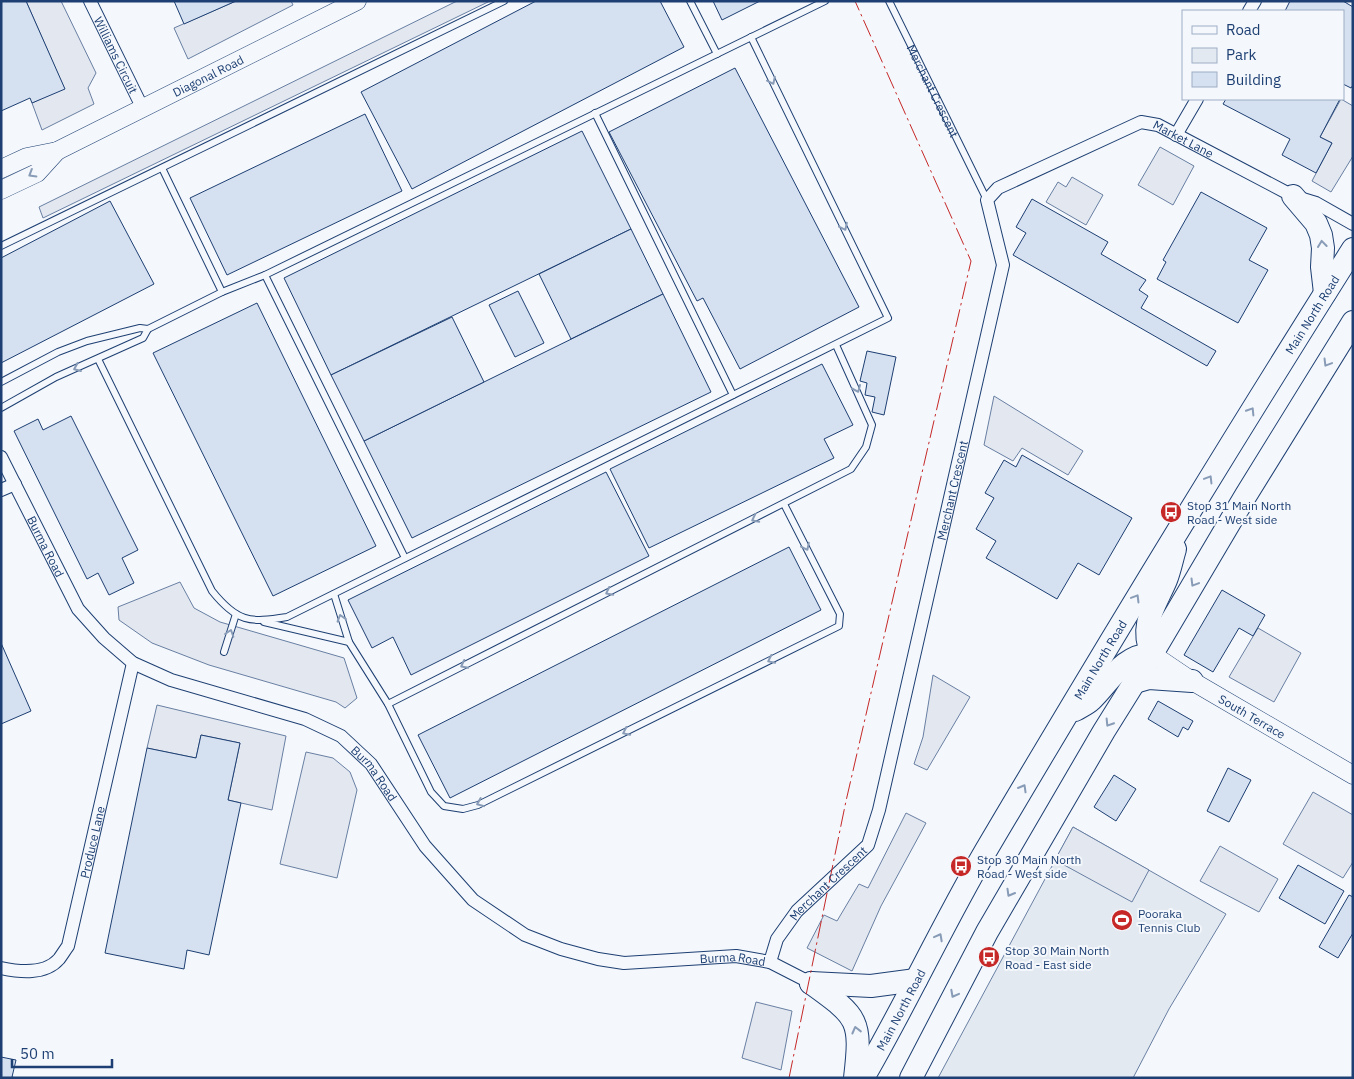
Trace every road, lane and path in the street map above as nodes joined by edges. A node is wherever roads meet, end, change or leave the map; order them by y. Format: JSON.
{"nodes":[{"id":1,"x":90,"y":1,"type":"edge"},
{"id":2,"x":357,"y":1,"type":"edge"},
{"id":3,"x":504,"y":1,"type":"edge"},
{"id":4,"x":690,"y":1,"type":"edge"},
{"id":5,"x":825,"y":1,"type":"edge"},
{"id":6,"x":890,"y":1,"type":"edge"},
{"id":7,"x":751,"y":37,"type":"junction"},
{"id":8,"x":717,"y":54,"type":"junction"},
{"id":9,"x":1196,"y":100,"type":"edge"},
{"id":10,"x":143,"y":109,"type":"junction"},
{"id":11,"x":595,"y":113,"type":"junction"},
{"id":12,"x":1176,"y":135,"type":"junction"},
{"id":13,"x":57,"y":151,"type":"junction"},
{"id":14,"x":162,"y":168,"type":"junction"},
{"id":15,"x":1,"y":169,"type":"edge"},
{"id":16,"x":1,"y":190,"type":"edge"},
{"id":17,"x":1294,"y":196,"type":"junction"},
{"id":18,"x":987,"y":200,"type":"junction"},
{"id":19,"x":1353,"y":224,"type":"edge"},
{"id":20,"x":1,"y":246,"type":"edge"},
{"id":21,"x":1353,"y":249,"type":"edge"},
{"id":22,"x":264,"y":274,"type":"junction"},
{"id":23,"x":222,"y":292,"type":"junction"},
{"id":24,"x":1325,"y":293,"type":"junction"},
{"id":25,"x":1353,"y":322,"type":"edge"},
{"id":26,"x":148,"y":329,"type":"junction"},
{"id":27,"x":836,"y":344,"type":"junction"},
{"id":28,"x":98,"y":359,"type":"junction"},
{"id":29,"x":1,"y":382,"type":"edge"},
{"id":30,"x":733,"y":395,"type":"junction"},
{"id":31,"x":1,"y":408,"type":"edge"},
{"id":32,"x":1,"y":457,"type":"edge"},
{"id":33,"x":15,"y":484,"type":"junction"},
{"id":34,"x":1,"y":490,"type":"edge"},
{"id":35,"x":784,"y":504,"type":"junction"},
{"id":36,"x":1184,"y":521,"type":"junction"},
{"id":37,"x":405,"y":558,"type":"junction"},
{"id":38,"x":334,"y":594,"type":"junction"},
{"id":39,"x":236,"y":614,"type":"junction"},
{"id":40,"x":261,"y":621,"type":"junction"},
{"id":41,"x":349,"y":642,"type":"junction"},
{"id":42,"x":224,"y":652,"type":"dead end"},
{"id":43,"x":1152,"y":654,"type":"junction"},
{"id":44,"x":133,"y":663,"type":"junction"},
{"id":45,"x":1192,"y":680,"type":"junction"},
{"id":46,"x":1135,"y":682,"type":"junction"},
{"id":47,"x":388,"y":704,"type":"junction"},
{"id":48,"x":1066,"y":715,"type":"junction"},
{"id":49,"x":1353,"y":775,"type":"edge"},
{"id":50,"x":770,"y":962,"type":"junction"},
{"id":51,"x":1,"y":968,"type":"edge"},
{"id":52,"x":916,"y":980,"type":"junction"},
{"id":53,"x":811,"y":983,"type":"junction"},
{"id":54,"x":854,"y":1078,"type":"edge"},
{"id":55,"x":863,"y":1078,"type":"edge"},
{"id":56,"x":911,"y":1078,"type":"edge"}],
"edges":[{"from":1,"to":10,"type":"street","name":"Williams Circuit"},
{"from":2,"to":10,"type":"street","name":"Diagonal Road"},
{"from":3,"to":14,"type":"lane"},
{"from":4,"to":8,"type":"lane"},
{"from":5,"to":7,"type":"lane"},
{"from":6,"to":18,"type":"lane","name":"Merchant Crescent"},
{"from":7,"to":8,"type":"lane"},
{"from":7,"to":27,"type":"lane","one_way":true},
{"from":8,"to":11,"type":"lane"},
{"from":9,"to":12,"type":"street"},
{"from":10,"to":13,"type":"street","name":"Diagonal Road"},
{"from":11,"to":22,"type":"lane"},
{"from":11,"to":30,"type":"lane"},
{"from":12,"to":17,"type":"street","name":"Market Lane"},
{"from":12,"to":18,"type":"street","name":"Market Lane"},
{"from":13,"to":15,"type":"street","name":"Diagonal Road"},
{"from":13,"to":16,"type":"street","name":"Diagonal Road","one_way":true},
{"from":14,"to":20,"type":"lane"},
{"from":14,"to":23,"type":"lane"},
{"from":17,"to":19,"type":"street","name":"Market Lane"},
{"from":24,"to":17,"type":"highway","one_way":true},
{"from":18,"to":50,"type":"street","name":"Merchant Crescent"},
{"from":21,"to":24,"type":"highway","name":"Main North Road"},
{"from":22,"to":23,"type":"lane"},
{"from":22,"to":37,"type":"lane"},
{"from":23,"to":26,"type":"lane"},
{"from":36,"to":24,"type":"highway","name":"Main North Road","one_way":true},
{"from":25,"to":43,"type":"highway","one_way":true},
{"from":26,"to":28,"type":"lane"},
{"from":26,"to":29,"type":"lane"},
{"from":27,"to":30,"type":"lane"},
{"from":27,"to":35,"type":"lane","one_way":true},
{"from":28,"to":31,"type":"lane","one_way":true},
{"from":28,"to":39,"type":"lane"},
{"from":30,"to":37,"type":"lane"},
{"from":32,"to":33,"type":"street","name":"Burma Road"},
{"from":33,"to":34,"type":"street"},
{"from":33,"to":44,"type":"street","name":"Burma Road"},
{"from":35,"to":47,"type":"lane","one_way":true},
{"from":35,"to":47,"type":"lane","one_way":true},
{"from":36,"to":43,"type":"highway"},
{"from":48,"to":36,"type":"highway","name":"Main North Road","one_way":true},
{"from":37,"to":38,"type":"lane"},
{"from":38,"to":40,"type":"lane"},
{"from":41,"to":38,"type":"lane","one_way":true},
{"from":39,"to":40,"type":"lane"},
{"from":42,"to":39,"type":"lane","one_way":true},
{"from":40,"to":41,"type":"lane"},
{"from":41,"to":47,"type":"lane"},
{"from":43,"to":45,"type":"street","name":"South Terrace"},
{"from":43,"to":46,"type":"highway"},
{"from":43,"to":48,"type":"highway"},
{"from":44,"to":50,"type":"street","name":"Burma Road"},
{"from":44,"to":51,"type":"street","name":"Produce Lane"},
{"from":45,"to":46,"type":"highway"},
{"from":45,"to":49,"type":"street","name":"South Terrace"},
{"from":46,"to":56,"type":"highway","one_way":true},
{"from":52,"to":48,"type":"highway","name":"Main North Road","one_way":true},
{"from":50,"to":53,"type":"street","name":"Burma Road"},
{"from":52,"to":53,"type":"highway"},
{"from":52,"to":55,"type":"highway","name":"Main North Road"},
{"from":54,"to":53,"type":"highway","one_way":true}]}
